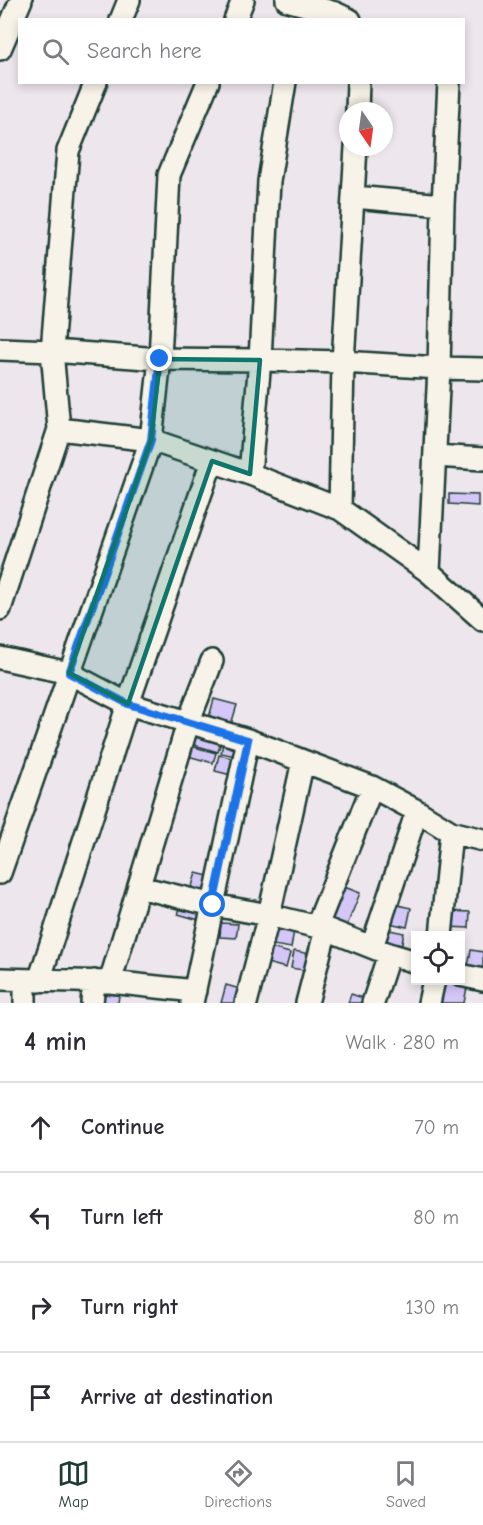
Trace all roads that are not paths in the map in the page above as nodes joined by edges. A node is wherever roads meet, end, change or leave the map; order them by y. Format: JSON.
{"nodes":[{"id":1,"x":21,"y":0,"type":"edge"},
{"id":2,"x":129,"y":0,"type":"edge"},
{"id":3,"x":243,"y":0,"type":"edge"},
{"id":4,"x":293,"y":7,"type":"edge"},
{"id":5,"x":342,"y":11,"type":"edge"},
{"id":6,"x":122,"y":18,"type":"edge"},
{"id":7,"x":236,"y":18,"type":"edge"},
{"id":8,"x":0,"y":49,"type":"edge"},
{"id":9,"x":95,"y":84,"type":"edge"},
{"id":10,"x":207,"y":84,"type":"edge"},
{"id":11,"x":285,"y":84,"type":"edge"},
{"id":12,"x":358,"y":84,"type":"edge"},
{"id":13,"x":449,"y":84,"type":"edge"},
{"id":14,"x":357,"y":102,"type":"edge"},
{"id":15,"x":356,"y":156,"type":"edge"},
{"id":16,"x":354,"y":197,"type":"junction"},
{"id":17,"x":443,"y":205,"type":"junction"},
{"id":18,"x":0,"y":349,"type":"edge"},
{"id":19,"x":52,"y":351,"type":"junction"},
{"id":20,"x":160,"y":359,"type":"junction"},
{"id":21,"x":260,"y":360,"type":"junction"},
{"id":22,"x":343,"y":362,"type":"junction"},
{"id":23,"x":439,"y":369,"type":"junction"},
{"id":24,"x":483,"y":369,"type":"edge"},
{"id":25,"x":59,"y":429,"type":"junction"},
{"id":26,"x":151,"y":440,"type":"junction"},
{"id":27,"x":435,"y":456,"type":"junction"},
{"id":28,"x":483,"y":459,"type":"edge"},
{"id":29,"x":212,"y":460,"type":"junction"},
{"id":30,"x":250,"y":474,"type":"junction"},
{"id":31,"x":340,"y":509,"type":"junction"},
{"id":32,"x":429,"y":572,"type":"junction"},
{"id":33,"x":0,"y":609,"type":"edge"},
{"id":34,"x":483,"y":620,"type":"edge"},
{"id":35,"x":0,"y":658,"type":"edge"},
{"id":36,"x":212,"y":661,"type":"dead end"},
{"id":37,"x":69,"y":673,"type":"junction"},
{"id":38,"x":128,"y":704,"type":"junction"},
{"id":39,"x":188,"y":723,"type":"junction"},
{"id":40,"x":248,"y":740,"type":"junction"},
{"id":41,"x":303,"y":760,"type":"junction"},
{"id":42,"x":372,"y":787,"type":"junction"},
{"id":43,"x":417,"y":811,"type":"junction"},
{"id":44,"x":452,"y":832,"type":"junction"},
{"id":45,"x":483,"y":840,"type":"edge"},
{"id":46,"x":0,"y":873,"type":"edge"},
{"id":47,"x":139,"y":887,"type":"junction"},
{"id":48,"x":213,"y":905,"type":"junction"},
{"id":49,"x":269,"y":915,"type":"junction"},
{"id":50,"x":322,"y":927,"type":"junction"},
{"id":51,"x":442,"y":931,"type":"edge"},
{"id":52,"x":380,"y":950,"type":"junction"},
{"id":53,"x":411,"y":960,"type":"edge"},
{"id":54,"x":465,"y":976,"type":"edge"},
{"id":55,"x":0,"y":979,"type":"edge"},
{"id":56,"x":32,"y":980,"type":"junction"},
{"id":57,"x":483,"y":980,"type":"edge"},
{"id":58,"x":102,"y":982,"type":"junction"},
{"id":59,"x":433,"y":985,"type":"edge"},
{"id":60,"x":194,"y":997,"type":"edge"},
{"id":61,"x":25,"y":1003,"type":"edge"},
{"id":62,"x":92,"y":1003,"type":"edge"},
{"id":63,"x":246,"y":1003,"type":"edge"},
{"id":64,"x":307,"y":1003,"type":"edge"},
{"id":65,"x":373,"y":1003,"type":"edge"},
{"id":66,"x":429,"y":1003,"type":"edge"}],
"edges":[{"from":1,"to":8,"type":"street"},
{"from":2,"to":6,"type":"street"},
{"from":3,"to":7,"type":"street"},
{"from":4,"to":5,"type":"street"},
{"from":9,"to":19,"type":"street"},
{"from":10,"to":20,"type":"street"},
{"from":11,"to":21,"type":"street"},
{"from":12,"to":14,"type":"street"},
{"from":13,"to":17,"type":"street"},
{"from":15,"to":16,"type":"street"},
{"from":16,"to":17,"type":"street"},
{"from":16,"to":22,"type":"street"},
{"from":17,"to":23,"type":"street"},
{"from":18,"to":19,"type":"street"},
{"from":19,"to":20,"type":"street"},
{"from":19,"to":25,"type":"street"},
{"from":20,"to":21,"type":"street"},
{"from":20,"to":26,"type":"street"},
{"from":21,"to":22,"type":"street"},
{"from":21,"to":30,"type":"street"},
{"from":22,"to":23,"type":"street"},
{"from":22,"to":31,"type":"street"},
{"from":23,"to":24,"type":"street"},
{"from":23,"to":27,"type":"street"},
{"from":25,"to":26,"type":"street"},
{"from":25,"to":33,"type":"street"},
{"from":26,"to":29,"type":"street"},
{"from":26,"to":37,"type":"street"},
{"from":27,"to":28,"type":"street"},
{"from":27,"to":32,"type":"street"},
{"from":29,"to":30,"type":"street"},
{"from":29,"to":38,"type":"street"},
{"from":30,"to":31,"type":"street"},
{"from":31,"to":32,"type":"street"},
{"from":32,"to":34,"type":"street"},
{"from":35,"to":37,"type":"street"},
{"from":36,"to":39,"type":"street"},
{"from":37,"to":38,"type":"street"},
{"from":37,"to":46,"type":"street"},
{"from":38,"to":39,"type":"street"},
{"from":38,"to":56,"type":"street"},
{"from":39,"to":40,"type":"street"},
{"from":39,"to":47,"type":"street"},
{"from":40,"to":41,"type":"street"},
{"from":40,"to":48,"type":"street"},
{"from":41,"to":42,"type":"street"},
{"from":41,"to":49,"type":"street"},
{"from":42,"to":43,"type":"street"},
{"from":42,"to":50,"type":"street"},
{"from":43,"to":44,"type":"street"},
{"from":43,"to":52,"type":"street"},
{"from":44,"to":45,"type":"street"},
{"from":44,"to":51,"type":"street"},
{"from":47,"to":48,"type":"street"},
{"from":47,"to":58,"type":"street"},
{"from":48,"to":49,"type":"street"},
{"from":48,"to":60,"type":"street"},
{"from":49,"to":50,"type":"street"},
{"from":49,"to":63,"type":"street"},
{"from":50,"to":52,"type":"street"},
{"from":50,"to":64,"type":"street"},
{"from":52,"to":53,"type":"street"},
{"from":52,"to":65,"type":"street"},
{"from":54,"to":57,"type":"street"},
{"from":55,"to":56,"type":"street"},
{"from":56,"to":58,"type":"street"},
{"from":56,"to":61,"type":"street"},
{"from":58,"to":60,"type":"street"},
{"from":58,"to":62,"type":"street"},
{"from":59,"to":66,"type":"street"}]}
